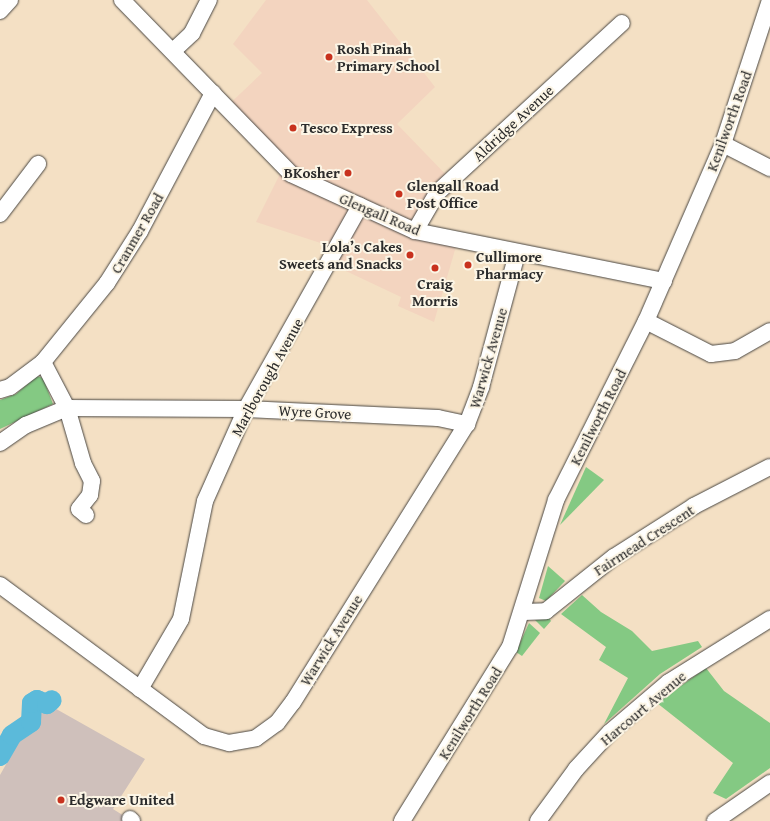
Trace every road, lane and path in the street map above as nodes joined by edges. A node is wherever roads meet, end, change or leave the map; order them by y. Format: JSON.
{"nodes":[{"id":1,"x":10,"y":0,"type":"edge"},
{"id":2,"x":122,"y":0,"type":"edge"},
{"id":3,"x":209,"y":0,"type":"edge"},
{"id":4,"x":770,"y":0,"type":"edge"},
{"id":5,"x":0,"y":11,"type":"edge"},
{"id":6,"x":622,"y":23,"type":"dead end"},
{"id":7,"x":174,"y":51,"type":"junction"},
{"id":8,"x":213,"y":93,"type":"junction"},
{"id":9,"x":723,"y":144,"type":"junction"},
{"id":10,"x":38,"y":164,"type":"dead end"},
{"id":11,"x":770,"y":168,"type":"edge"},
{"id":12,"x":360,"y":206,"type":"junction"},
{"id":13,"x":0,"y":214,"type":"edge"},
{"id":14,"x":416,"y":231,"type":"junction"},
{"id":15,"x":517,"y":254,"type":"junction"},
{"id":16,"x":664,"y":281,"type":"junction"},
{"id":17,"x":646,"y":321,"type":"junction"},
{"id":18,"x":770,"y":331,"type":"edge"},
{"id":19,"x":43,"y":362,"type":"junction"},
{"id":20,"x":0,"y":390,"type":"edge"},
{"id":21,"x":67,"y":408,"type":"junction"},
{"id":22,"x":246,"y":409,"type":"junction"},
{"id":23,"x":467,"y":424,"type":"junction"},
{"id":24,"x":0,"y":443,"type":"edge"},
{"id":25,"x":770,"y":467,"type":"edge"},
{"id":26,"x":86,"y":515,"type":"dead end"},
{"id":27,"x":0,"y":585,"type":"edge"},
{"id":28,"x":522,"y":612,"type":"junction"},
{"id":29,"x":770,"y":619,"type":"edge"},
{"id":30,"x":140,"y":689,"type":"junction"},
{"id":31,"x":770,"y":783,"type":"edge"},
{"id":32,"x":402,"y":821,"type":"edge"},
{"id":33,"x":538,"y":821,"type":"edge"},
{"id":34,"x":715,"y":821,"type":"edge"}],
"edges":[{"from":1,"to":5,"type":"street"},
{"from":2,"to":7,"type":"street","name":"Glengall Road"},
{"from":3,"to":7,"type":"street"},
{"from":4,"to":9,"type":"street","name":"Kenilworth Road"},
{"from":6,"to":14,"type":"street","name":"Aldridge Avenue"},
{"from":7,"to":8,"type":"street","name":"Glengall Road"},
{"from":8,"to":12,"type":"street","name":"Glengall Road"},
{"from":8,"to":19,"type":"street","name":"Cranmer Road"},
{"from":9,"to":11,"type":"street"},
{"from":9,"to":16,"type":"street","name":"Kenilworth Road"},
{"from":10,"to":13,"type":"street"},
{"from":12,"to":14,"type":"street","name":"Glengall Road"},
{"from":12,"to":22,"type":"street","name":"Marlborough Avenue"},
{"from":14,"to":15,"type":"street","name":"Glengall Road"},
{"from":15,"to":16,"type":"street","name":"Glengall Road"},
{"from":15,"to":23,"type":"street","name":"Warwick Avenue"},
{"from":16,"to":17,"type":"street","name":"Kenilworth Road"},
{"from":17,"to":18,"type":"street"},
{"from":17,"to":28,"type":"street","name":"Kenilworth Road"},
{"from":19,"to":20,"type":"street","name":"Cranmer Road"},
{"from":19,"to":21,"type":"street"},
{"from":21,"to":22,"type":"street","name":"Wyre Grove"},
{"from":21,"to":24,"type":"street"},
{"from":21,"to":26,"type":"street"},
{"from":22,"to":23,"type":"street","name":"Wyre Grove"},
{"from":22,"to":30,"type":"street","name":"Marlborough Avenue"},
{"from":23,"to":30,"type":"street","name":"Warwick Avenue"},
{"from":25,"to":28,"type":"street","name":"Fairmead Crescent"},
{"from":27,"to":30,"type":"street","name":"Warwick Avenue"},
{"from":28,"to":32,"type":"street","name":"Kenilworth Road"},
{"from":29,"to":33,"type":"street","name":"Harcourt Avenue"},
{"from":31,"to":34,"type":"street"}]}
